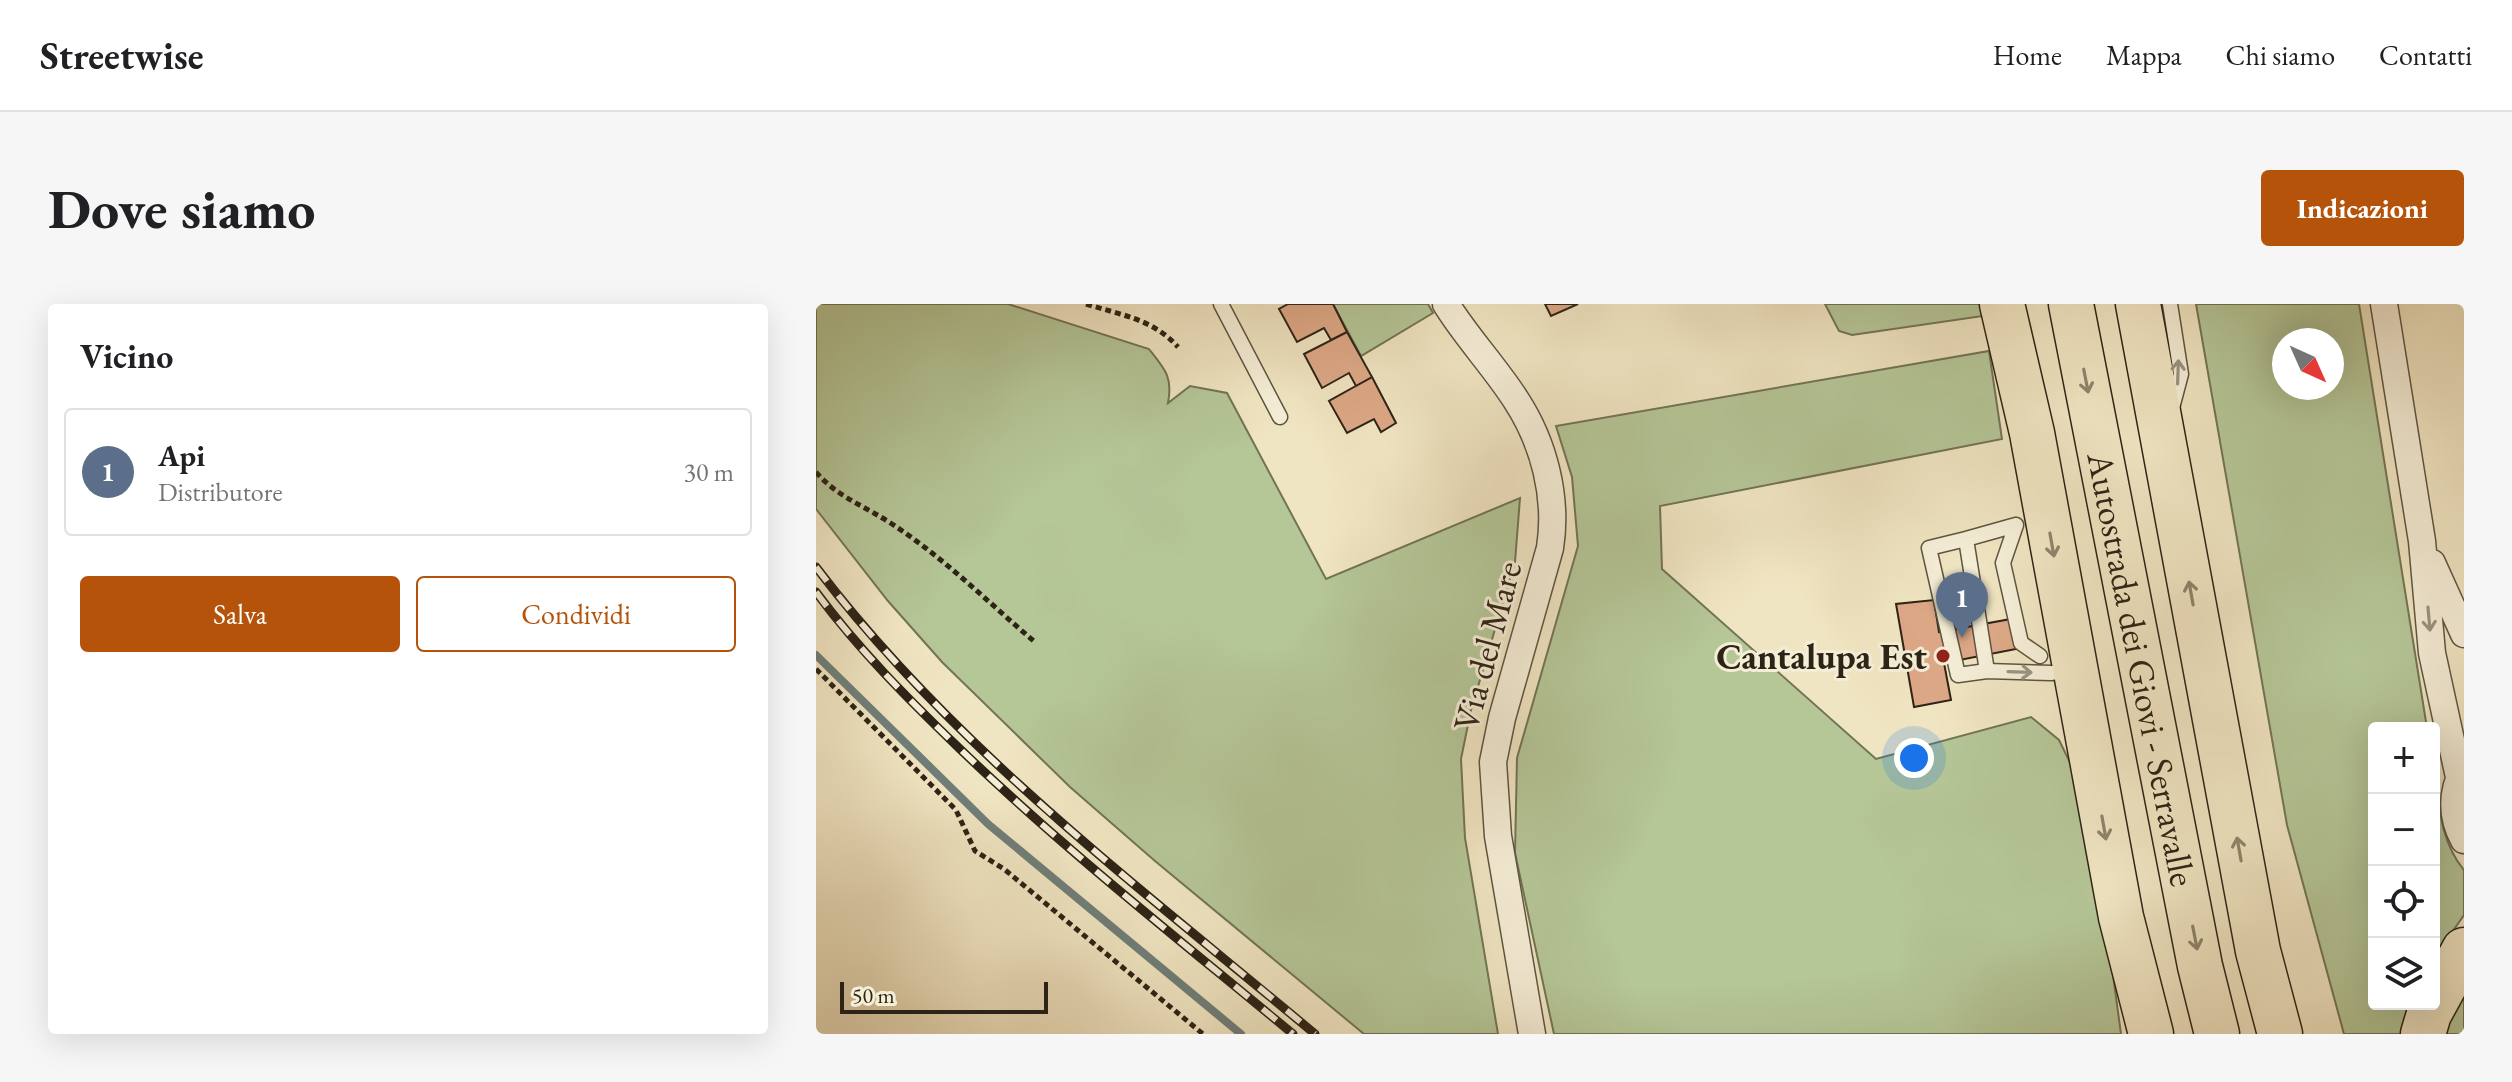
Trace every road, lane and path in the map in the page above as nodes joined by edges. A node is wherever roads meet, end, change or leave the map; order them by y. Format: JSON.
{"nodes":[{"id":1,"x":1086,"y":304,"type":"edge"},
{"id":2,"x":1221,"y":304,"type":"edge"},
{"id":3,"x":1446,"y":304,"type":"edge"},
{"id":4,"x":1995,"y":304,"type":"edge"},
{"id":5,"x":2002,"y":304,"type":"edge"},
{"id":6,"x":2071,"y":304,"type":"edge"},
{"id":7,"x":2138,"y":304,"type":"edge"},
{"id":8,"x":2170,"y":304,"type":"edge"},
{"id":9,"x":2384,"y":304,"type":"edge"},
{"id":10,"x":1178,"y":347,"type":"dead end"},
{"id":11,"x":1280,"y":417,"type":"dead end"},
{"id":12,"x":2163,"y":439,"type":"junction"},
{"id":13,"x":816,"y":472,"type":"edge"},
{"id":14,"x":2016,"y":525,"type":"junction"},
{"id":15,"x":1966,"y":539,"type":"junction"},
{"id":16,"x":2422,"y":541,"type":"junction"},
{"id":17,"x":2464,"y":634,"type":"edge"},
{"id":18,"x":1036,"y":643,"type":"dead end"},
{"id":19,"x":2046,"y":664,"type":"junction"},
{"id":20,"x":816,"y":669,"type":"edge"},
{"id":21,"x":1987,"y":671,"type":"junction"},
{"id":22,"x":2094,"y":770,"type":"junction"},
{"id":23,"x":2462,"y":773,"type":"edge"},
{"id":24,"x":2464,"y":840,"type":"edge"},
{"id":25,"x":2464,"y":950,"type":"edge"},
{"id":26,"x":1203,"y":1034,"type":"edge"},
{"id":27,"x":1532,"y":1034,"type":"edge"},
{"id":28,"x":2151,"y":1034,"type":"edge"},
{"id":29,"x":2217,"y":1034,"type":"edge"},
{"id":30,"x":2280,"y":1034,"type":"edge"},
{"id":31,"x":2423,"y":1034,"type":"edge"}],
"edges":[{"from":1,"to":10,"type":"path"},
{"from":2,"to":11,"type":"lane"},
{"from":3,"to":27,"type":"street","name":"Via del Mare"},
{"from":4,"to":14,"type":"highway"},
{"from":5,"to":22,"type":"highway","one_way":true},
{"from":6,"to":29,"type":"highway","name":"Autostrada dei Giovi - Serravalle","one_way":true},
{"from":7,"to":12,"type":"highway","name":"Autostrada dei Giovi - Serravalle"},
{"from":12,"to":8,"type":"lane","one_way":true},
{"from":9,"to":16,"type":"street"},
{"from":30,"to":12,"type":"highway","name":"Autostrada dei Giovi - Serravalle","one_way":true},
{"from":13,"to":18,"type":"path"},
{"from":14,"to":15,"type":"lane"},
{"from":14,"to":19,"type":"lane"},
{"from":15,"to":21,"type":"lane"},
{"from":15,"to":21,"type":"lane"},
{"from":16,"to":17,"type":"street"},
{"from":16,"to":23,"type":"street","one_way":true},
{"from":21,"to":19,"type":"lane","one_way":true},
{"from":19,"to":22,"type":"highway"},
{"from":20,"to":26,"type":"path"},
{"from":22,"to":28,"type":"highway","one_way":true},
{"from":23,"to":24,"type":"street"},
{"from":25,"to":31,"type":"highway"}]}
